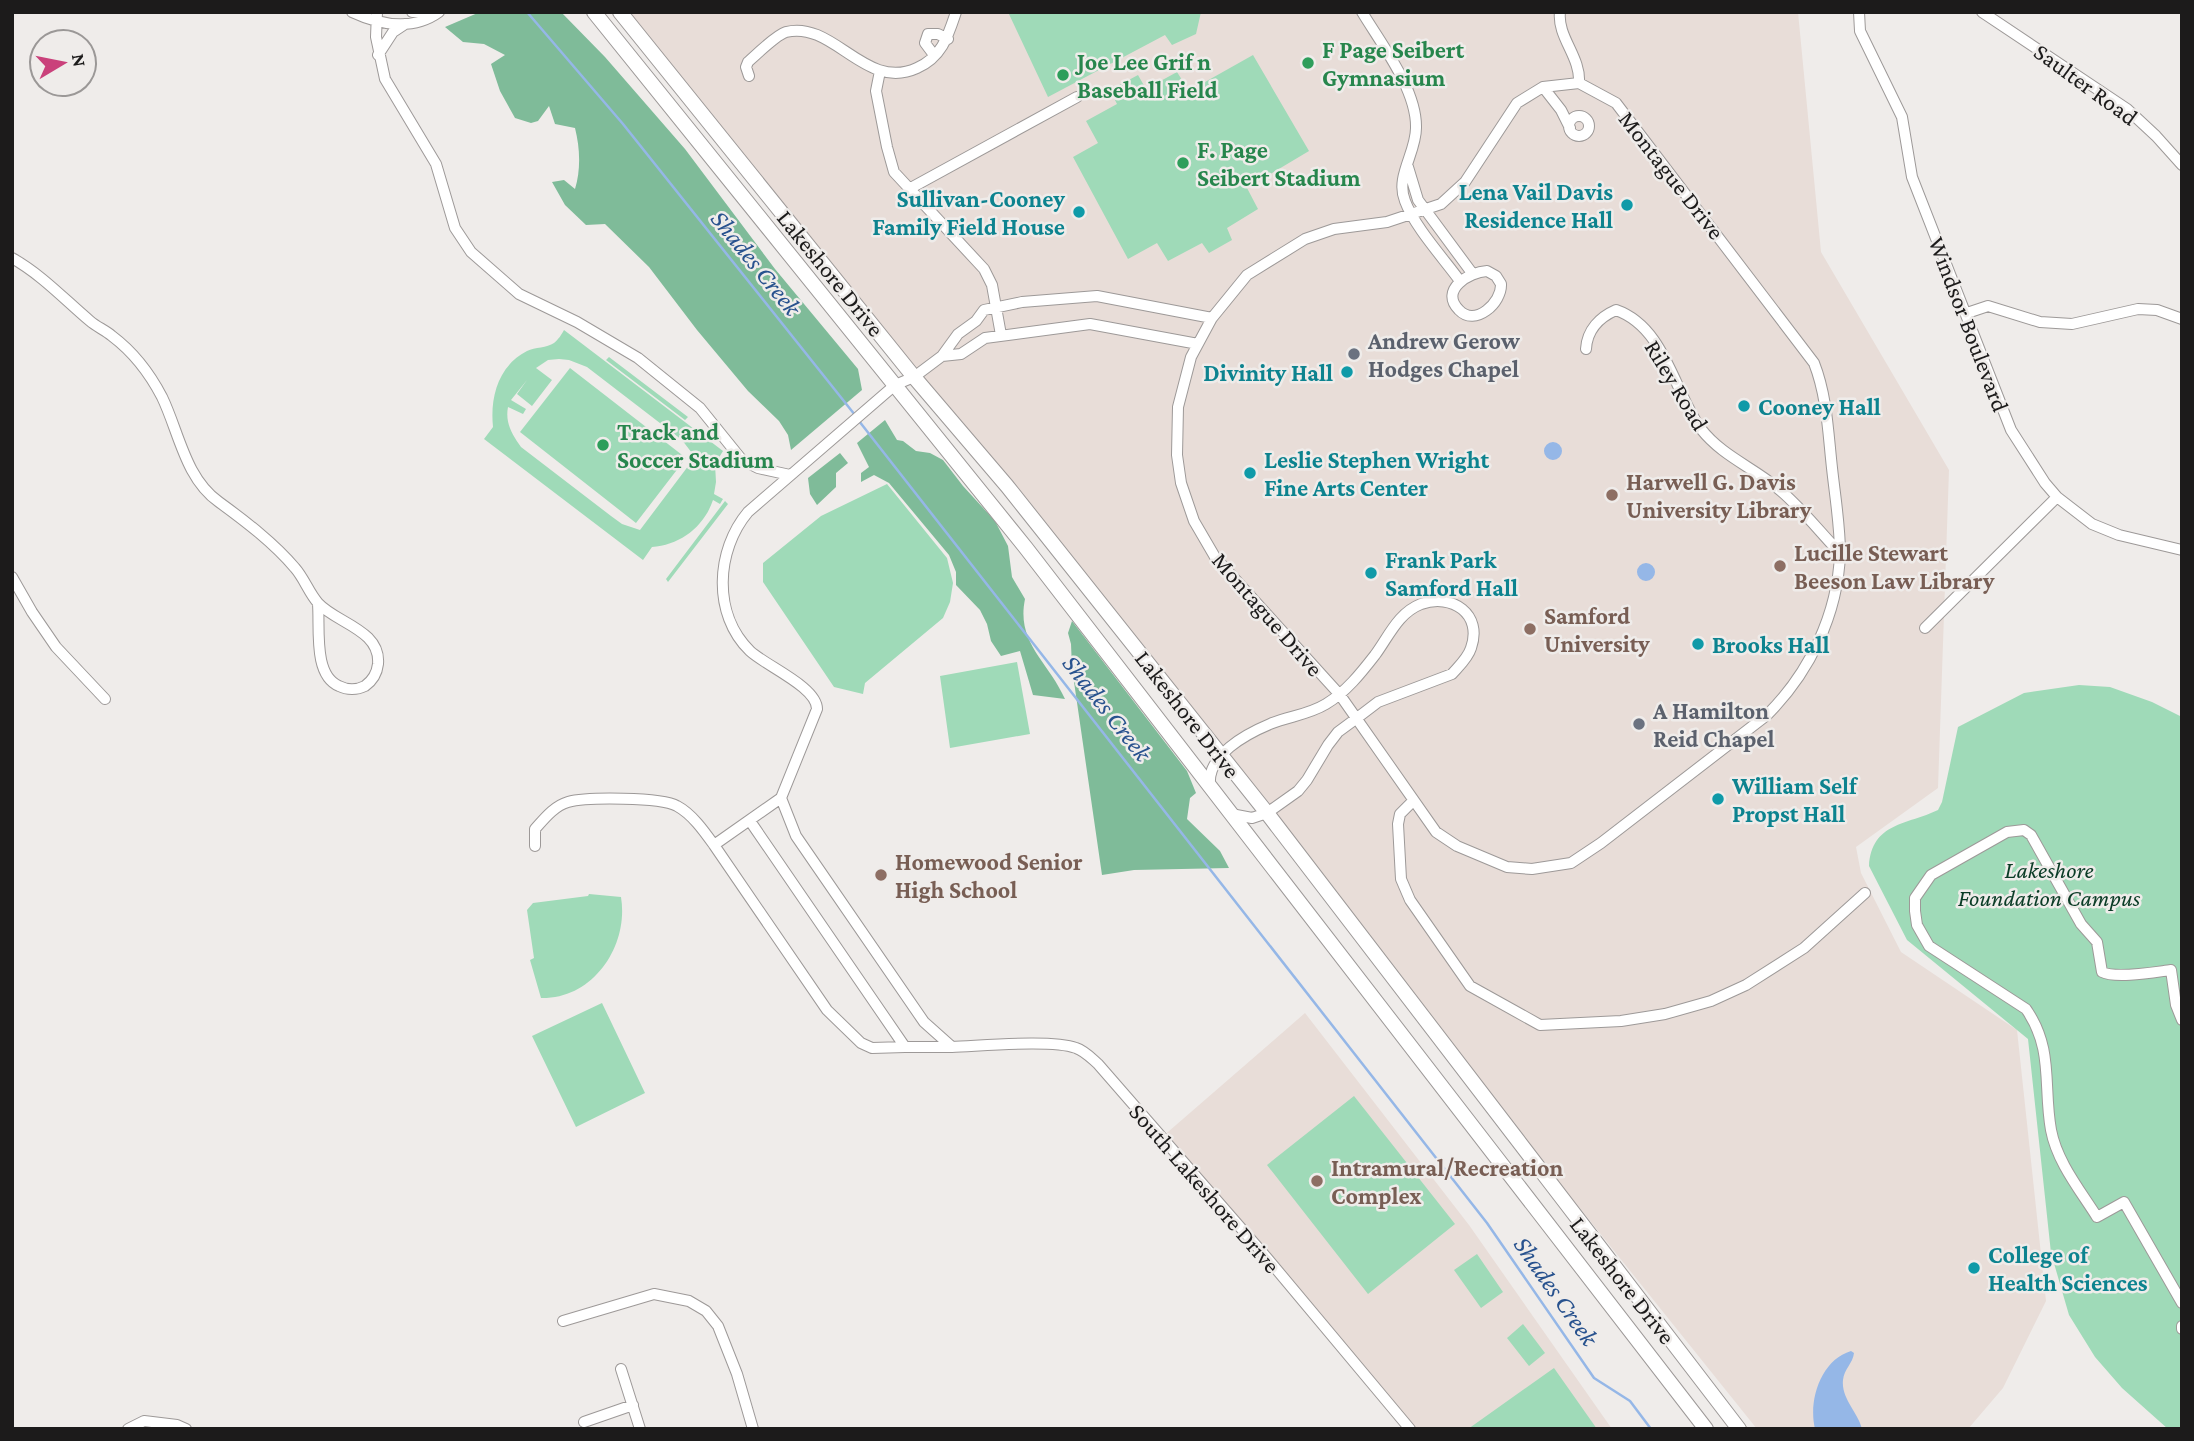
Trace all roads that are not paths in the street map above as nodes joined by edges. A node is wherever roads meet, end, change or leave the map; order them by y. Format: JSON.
{"nodes":[{"id":1,"x":352,"y":12,"type":"edge"},
{"id":2,"x":412,"y":12,"type":"edge"},
{"id":3,"x":422,"y":12,"type":"edge"},
{"id":4,"x":430,"y":12,"type":"edge"},
{"id":5,"x":439,"y":12,"type":"edge"},
{"id":6,"x":594,"y":12,"type":"edge"},
{"id":7,"x":620,"y":12,"type":"edge"},
{"id":8,"x":956,"y":12,"type":"edge"},
{"id":9,"x":1363,"y":12,"type":"edge"},
{"id":10,"x":1560,"y":12,"type":"edge"},
{"id":11,"x":1859,"y":12,"type":"edge"},
{"id":12,"x":1982,"y":12,"type":"edge"},
{"id":13,"x":377,"y":17,"type":"edge"},
{"id":14,"x":405,"y":24,"type":"junction"},
{"id":15,"x":948,"y":39,"type":"junction"},
{"id":16,"x":379,"y":55,"type":"junction"},
{"id":17,"x":934,"y":55,"type":"junction"},
{"id":18,"x":880,"y":71,"type":"junction"},
{"id":19,"x":749,"y":76,"type":"dead end"},
{"id":20,"x":1578,"y":83,"type":"junction"},
{"id":21,"x":1543,"y":87,"type":"junction"},
{"id":22,"x":1077,"y":97,"type":"dead end"},
{"id":23,"x":1561,"y":110,"type":"junction"},
{"id":24,"x":1579,"y":116,"type":"junction"},
{"id":25,"x":1570,"y":128,"type":"junction"},
{"id":26,"x":2182,"y":165,"type":"edge"},
{"id":27,"x":1408,"y":167,"type":"junction"},
{"id":28,"x":909,"y":189,"type":"junction"},
{"id":29,"x":1425,"y":210,"type":"junction"},
{"id":30,"x":1412,"y":215,"type":"junction"},
{"id":31,"x":12,"y":258,"type":"edge"},
{"id":32,"x":1472,"y":273,"type":"junction"},
{"id":33,"x":1460,"y":281,"type":"junction"},
{"id":34,"x":996,"y":306,"type":"junction"},
{"id":35,"x":1967,"y":313,"type":"junction"},
{"id":36,"x":1212,"y":318,"type":"junction"},
{"id":37,"x":2182,"y":319,"type":"edge"},
{"id":38,"x":976,"y":321,"type":"junction"},
{"id":39,"x":1001,"y":335,"type":"junction"},
{"id":40,"x":985,"y":338,"type":"junction"},
{"id":41,"x":1198,"y":344,"type":"junction"},
{"id":42,"x":1586,"y":349,"type":"dead end"},
{"id":43,"x":942,"y":356,"type":"junction"},
{"id":44,"x":914,"y":377,"type":"junction"},
{"id":45,"x":895,"y":385,"type":"junction"},
{"id":46,"x":794,"y":472,"type":"junction"},
{"id":47,"x":2057,"y":497,"type":"junction"},
{"id":48,"x":2182,"y":550,"type":"edge"},
{"id":49,"x":1840,"y":552,"type":"junction"},
{"id":50,"x":12,"y":577,"type":"edge"},
{"id":51,"x":318,"y":604,"type":"junction"},
{"id":52,"x":1925,"y":628,"type":"dead end"},
{"id":53,"x":1340,"y":695,"type":"junction"},
{"id":54,"x":105,"y":699,"type":"dead end"},
{"id":55,"x":1357,"y":718,"type":"junction"},
{"id":56,"x":1220,"y":756,"type":"junction"},
{"id":57,"x":1210,"y":785,"type":"junction"},
{"id":58,"x":781,"y":798,"type":"junction"},
{"id":59,"x":1413,"y":801,"type":"junction"},
{"id":60,"x":1266,"y":813,"type":"junction"},
{"id":61,"x":1231,"y":814,"type":"junction"},
{"id":62,"x":750,"y":821,"type":"junction"},
{"id":63,"x":714,"y":845,"type":"junction"},
{"id":64,"x":534,"y":846,"type":"dead end"},
{"id":65,"x":1865,"y":892,"type":"dead end"},
{"id":66,"x":2182,"y":1020,"type":"edge"},
{"id":67,"x":905,"y":1047,"type":"junction"},
{"id":68,"x":952,"y":1047,"type":"junction"},
{"id":69,"x":2182,"y":1303,"type":"edge"},
{"id":70,"x":563,"y":1321,"type":"dead end"},
{"id":71,"x":621,"y":1369,"type":"dead end"},
{"id":72,"x":633,"y":1405,"type":"junction"},
{"id":73,"x":584,"y":1422,"type":"dead end"},
{"id":74,"x":128,"y":1429,"type":"edge"},
{"id":75,"x":186,"y":1429,"type":"edge"},
{"id":76,"x":640,"y":1429,"type":"edge"},
{"id":77,"x":753,"y":1429,"type":"edge"},
{"id":78,"x":1410,"y":1429,"type":"edge"},
{"id":79,"x":1706,"y":1429,"type":"edge"},
{"id":80,"x":1740,"y":1429,"type":"edge"}],
"edges":[{"from":1,"to":13,"type":"street"},
{"from":2,"to":3,"type":"street"},
{"from":4,"to":5,"type":"street"},
{"from":5,"to":14,"type":"street"},
{"from":6,"to":45,"type":"main road","name":"Lakeshore Drive"},
{"from":7,"to":44,"type":"main road","name":"Lakeshore Drive"},
{"from":8,"to":15,"type":"street"},
{"from":9,"to":27,"type":"street"},
{"from":10,"to":20,"type":"street"},
{"from":11,"to":35,"type":"street","name":"Windsor Boulevard"},
{"from":12,"to":26,"type":"street","name":"Saulter Road"},
{"from":13,"to":14,"type":"street"},
{"from":13,"to":16,"type":"street"},
{"from":14,"to":16,"type":"street"},
{"from":15,"to":17,"type":"street"},
{"from":15,"to":17,"type":"street"},
{"from":16,"to":46,"type":"street"},
{"from":17,"to":18,"type":"street"},
{"from":18,"to":19,"type":"street"},
{"from":18,"to":28,"type":"street"},
{"from":20,"to":21,"type":"street","name":"Montague Drive"},
{"from":20,"to":49,"type":"street","name":"Montague Drive"},
{"from":21,"to":23,"type":"street"},
{"from":21,"to":29,"type":"street","name":"Montague Drive"},
{"from":22,"to":28,"type":"street"},
{"from":23,"to":24,"type":"street"},
{"from":23,"to":25,"type":"street"},
{"from":24,"to":25,"type":"street"},
{"from":24,"to":25,"type":"street"},
{"from":27,"to":29,"type":"street"},
{"from":27,"to":30,"type":"street"},
{"from":28,"to":34,"type":"street"},
{"from":29,"to":30,"type":"street","name":"Montague Drive"},
{"from":29,"to":32,"type":"street"},
{"from":30,"to":33,"type":"street"},
{"from":30,"to":36,"type":"street","name":"Montague Drive"},
{"from":31,"to":51,"type":"street"},
{"from":32,"to":33,"type":"street"},
{"from":32,"to":33,"type":"street"},
{"from":34,"to":36,"type":"street"},
{"from":34,"to":38,"type":"street"},
{"from":34,"to":39,"type":"street"},
{"from":35,"to":37,"type":"street"},
{"from":35,"to":47,"type":"street","name":"Windsor Boulevard"},
{"from":36,"to":41,"type":"street","name":"Montague Drive"},
{"from":38,"to":40,"type":"street"},
{"from":38,"to":43,"type":"street"},
{"from":39,"to":40,"type":"street"},
{"from":39,"to":41,"type":"street"},
{"from":40,"to":43,"type":"street"},
{"from":41,"to":53,"type":"street","name":"Montague Drive"},
{"from":42,"to":49,"type":"street","name":"Riley Road"},
{"from":43,"to":44,"type":"street"},
{"from":44,"to":45,"type":"street"},
{"from":44,"to":56,"type":"main road","name":"Lakeshore Drive"},
{"from":45,"to":46,"type":"street"},
{"from":45,"to":57,"type":"main road","name":"Lakeshore Drive"},
{"from":46,"to":58,"type":"street"},
{"from":47,"to":48,"type":"street","name":"Windsor Boulevard"},
{"from":47,"to":52,"type":"street"},
{"from":49,"to":59,"type":"street","name":"Montague Drive"},
{"from":50,"to":54,"type":"street"},
{"from":51,"to":51,"type":"street"},
{"from":53,"to":55,"type":"street","name":"Montague Drive"},
{"from":53,"to":55,"type":"street"},
{"from":53,"to":56,"type":"street"},
{"from":55,"to":59,"type":"street","name":"Montague Drive"},
{"from":55,"to":60,"type":"street"},
{"from":56,"to":57,"type":"street"},
{"from":56,"to":60,"type":"main road","name":"Lakeshore Drive"},
{"from":57,"to":61,"type":"main road","name":"Lakeshore Drive"},
{"from":58,"to":62,"type":"street"},
{"from":58,"to":68,"type":"street"},
{"from":59,"to":65,"type":"street"},
{"from":60,"to":61,"type":"street"},
{"from":60,"to":80,"type":"main road","name":"Lakeshore Drive"},
{"from":61,"to":79,"type":"main road","name":"Lakeshore Drive"},
{"from":62,"to":63,"type":"street"},
{"from":62,"to":67,"type":"street"},
{"from":63,"to":64,"type":"street","name":"South Lakeshore Drive"},
{"from":63,"to":67,"type":"street","name":"South Lakeshore Drive"},
{"from":66,"to":69,"type":"street"},
{"from":67,"to":68,"type":"street","name":"South Lakeshore Drive"},
{"from":68,"to":78,"type":"street","name":"South Lakeshore Drive"},
{"from":70,"to":77,"type":"street"},
{"from":71,"to":72,"type":"street"},
{"from":72,"to":73,"type":"street"},
{"from":72,"to":76,"type":"street"},
{"from":74,"to":75,"type":"street"}]}
